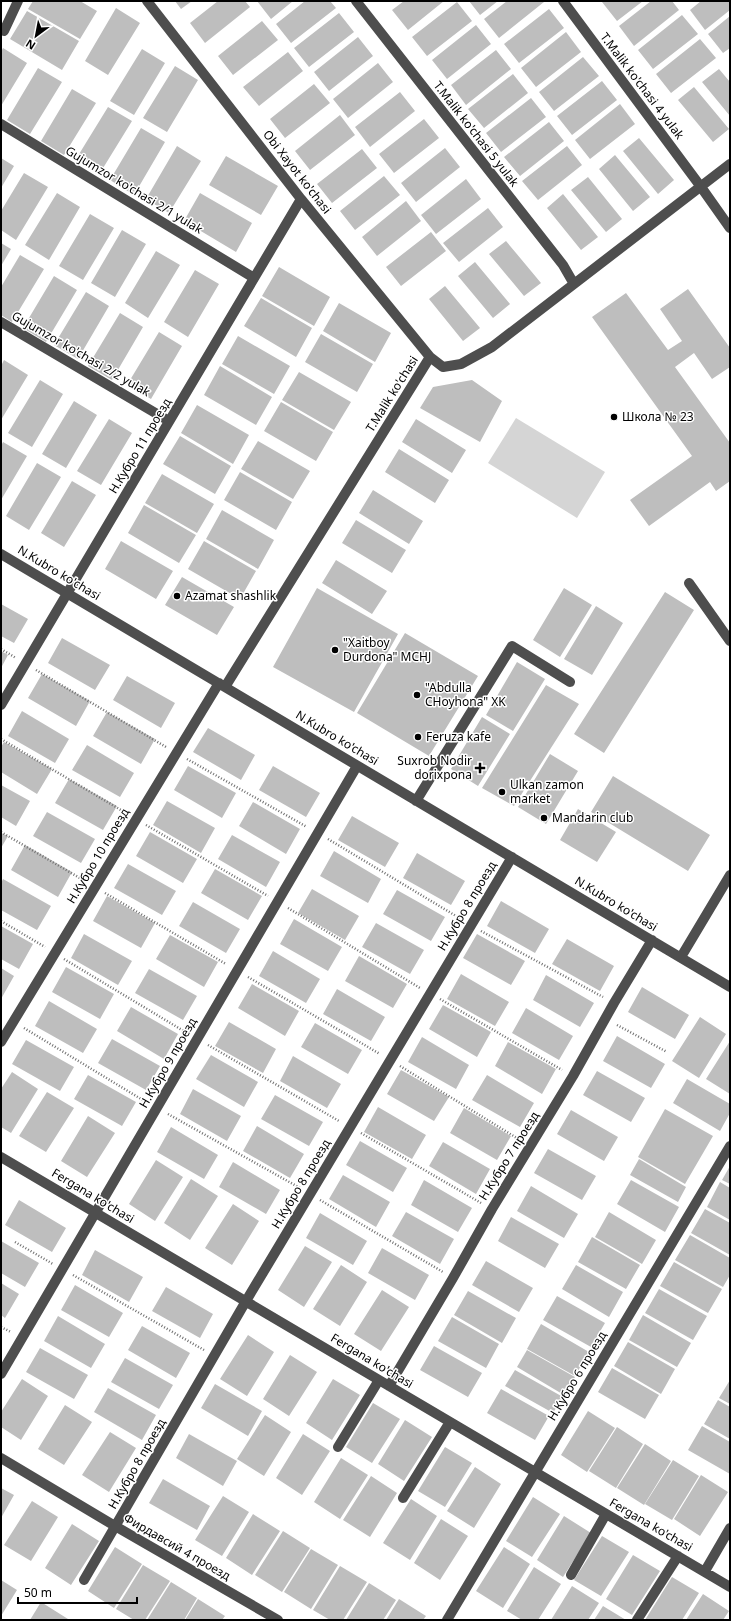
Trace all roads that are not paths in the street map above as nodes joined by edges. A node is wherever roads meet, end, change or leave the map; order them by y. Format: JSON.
{"nodes":[{"id":1,"x":18,"y":1,"type":"edge"},
{"id":2,"x":147,"y":1,"type":"edge"},
{"id":3,"x":356,"y":1,"type":"edge"},
{"id":4,"x":563,"y":1,"type":"edge"},
{"id":5,"x":4,"y":31,"type":"dead end"},
{"id":6,"x":1,"y":124,"type":"edge"},
{"id":7,"x":730,"y":164,"type":"edge"},
{"id":8,"x":701,"y":187,"type":"junction"},
{"id":9,"x":301,"y":199,"type":"junction"},
{"id":10,"x":730,"y":228,"type":"edge"},
{"id":11,"x":254,"y":278,"type":"junction"},
{"id":12,"x":574,"y":284,"type":"junction"},
{"id":13,"x":1,"y":322,"type":"edge"},
{"id":14,"x":430,"y":357,"type":"junction"},
{"id":15,"x":169,"y":421,"type":"junction"},
{"id":16,"x":1,"y":554,"type":"edge"},
{"id":17,"x":689,"y":583,"type":"dead end"},
{"id":18,"x":67,"y":593,"type":"junction"},
{"id":19,"x":730,"y":641,"type":"edge"},
{"id":20,"x":570,"y":682,"type":"dead end"},
{"id":21,"x":222,"y":685,"type":"junction"},
{"id":22,"x":1,"y":705,"type":"edge"},
{"id":23,"x":357,"y":766,"type":"junction"},
{"id":24,"x":416,"y":800,"type":"junction"},
{"id":25,"x":512,"y":857,"type":"junction"},
{"id":26,"x":730,"y":874,"type":"edge"},
{"id":27,"x":652,"y":940,"type":"junction"},
{"id":28,"x":681,"y":957,"type":"junction"},
{"id":29,"x":730,"y":987,"type":"edge"},
{"id":30,"x":1,"y":1042,"type":"edge"},
{"id":31,"x":730,"y":1146,"type":"edge"},
{"id":32,"x":1,"y":1156,"type":"edge"},
{"id":33,"x":95,"y":1212,"type":"junction"},
{"id":34,"x":246,"y":1301,"type":"junction"},
{"id":35,"x":1,"y":1374,"type":"edge"},
{"id":36,"x":379,"y":1380,"type":"junction"},
{"id":37,"x":389,"y":1386,"type":"junction"},
{"id":38,"x":450,"y":1422,"type":"junction"},
{"id":39,"x":338,"y":1447,"type":"dead end"},
{"id":40,"x":1,"y":1458,"type":"edge"},
{"id":41,"x":534,"y":1472,"type":"junction"},
{"id":42,"x":403,"y":1498,"type":"dead end"},
{"id":43,"x":606,"y":1514,"type":"junction"},
{"id":44,"x":115,"y":1526,"type":"junction"},
{"id":45,"x":730,"y":1528,"type":"edge"},
{"id":46,"x":678,"y":1556,"type":"junction"},
{"id":47,"x":705,"y":1571,"type":"junction"},
{"id":48,"x":571,"y":1575,"type":"dead end"},
{"id":49,"x":84,"y":1580,"type":"dead end"},
{"id":50,"x":730,"y":1587,"type":"edge"},
{"id":51,"x":278,"y":1620,"type":"edge"},
{"id":52,"x":447,"y":1620,"type":"edge"},
{"id":53,"x":637,"y":1620,"type":"edge"}],
"edges":[{"from":1,"to":5,"type":"street"},
{"from":2,"to":9,"type":"street","name":"Obi Xayot ko'chasi"},
{"from":3,"to":12,"type":"street","name":"T.Malik ko'chasi 5 yulak"},
{"from":4,"to":8,"type":"street","name":"T.Malik ko'chasi 4 yulak"},
{"from":6,"to":11,"type":"street","name":"Gujumzor ko'chasi 2/1 yulak"},
{"from":7,"to":8,"type":"street","name":"T.Malik ko'chasi"},
{"from":8,"to":10,"type":"street"},
{"from":8,"to":12,"type":"street","name":"T.Malik ko'chasi"},
{"from":9,"to":11,"type":"street","name":"Н.Кубро 11 проезд"},
{"from":9,"to":14,"type":"street","name":"Obi Xayot ko'chasi"},
{"from":11,"to":15,"type":"street","name":"Н.Кубро 11 проезд"},
{"from":12,"to":14,"type":"street","name":"T.Malik ko'chasi"},
{"from":13,"to":15,"type":"street","name":"Gujumzor ko'chasi 2/2 yulak"},
{"from":14,"to":21,"type":"street","name":"T.Malik ko'chasi"},
{"from":15,"to":18,"type":"street","name":"Н.Кубро 11 проезд"},
{"from":16,"to":18,"type":"street","name":"N.Kubro ko'chasi"},
{"from":17,"to":19,"type":"street"},
{"from":18,"to":21,"type":"street","name":"N.Kubro ko'chasi"},
{"from":18,"to":22,"type":"street","name":"Н.Кубро 11 проезд"},
{"from":20,"to":24,"type":"street"},
{"from":21,"to":23,"type":"street","name":"N.Kubro ko'chasi"},
{"from":21,"to":30,"type":"street","name":"Н.Кубро 10 проезд"},
{"from":23,"to":24,"type":"street","name":"N.Kubro ko'chasi"},
{"from":23,"to":33,"type":"street","name":"Н.Кубро 9 проезд"},
{"from":24,"to":25,"type":"street","name":"N.Kubro ko'chasi"},
{"from":25,"to":27,"type":"street","name":"N.Kubro ko'chasi"},
{"from":25,"to":34,"type":"street","name":"Н.Кубро 8 проезд"},
{"from":26,"to":28,"type":"street"},
{"from":27,"to":28,"type":"street","name":"N.Kubro ko'chasi"},
{"from":27,"to":37,"type":"street","name":"Н.Кубро 7 проезд"},
{"from":28,"to":29,"type":"street","name":"N.Kubro ko'chasi"},
{"from":31,"to":41,"type":"street","name":"Н.Кубро 6 проезд"},
{"from":32,"to":33,"type":"street","name":"Fergana ko'chasi"},
{"from":33,"to":34,"type":"street","name":"Fergana ko'chasi"},
{"from":33,"to":35,"type":"street","name":"Н.Кубро 9 проезд"},
{"from":34,"to":36,"type":"street","name":"Fergana ko'chasi"},
{"from":34,"to":44,"type":"street","name":"Н.Кубро 8 проезд"},
{"from":36,"to":37,"type":"street","name":"Fergana ko'chasi"},
{"from":36,"to":39,"type":"street"},
{"from":37,"to":38,"type":"street","name":"Fergana ko'chasi"},
{"from":38,"to":41,"type":"street","name":"Fergana ko'chasi"},
{"from":38,"to":42,"type":"street"},
{"from":40,"to":44,"type":"street","name":"Фирдавсий 4 проезд"},
{"from":41,"to":43,"type":"street","name":"Fergana ko'chasi"},
{"from":41,"to":52,"type":"street","name":"Н.Кубро 6 проезд"},
{"from":43,"to":46,"type":"street","name":"Fergana ko'chasi"},
{"from":43,"to":48,"type":"street"},
{"from":44,"to":49,"type":"street","name":"Н.Кубро 8 проезд"},
{"from":44,"to":51,"type":"street","name":"Фирдавсий 4 проезд"},
{"from":45,"to":47,"type":"street"},
{"from":46,"to":47,"type":"street","name":"Fergana ko'chasi"},
{"from":46,"to":53,"type":"street"},
{"from":47,"to":50,"type":"street","name":"Fergana ko'chasi"}]}
